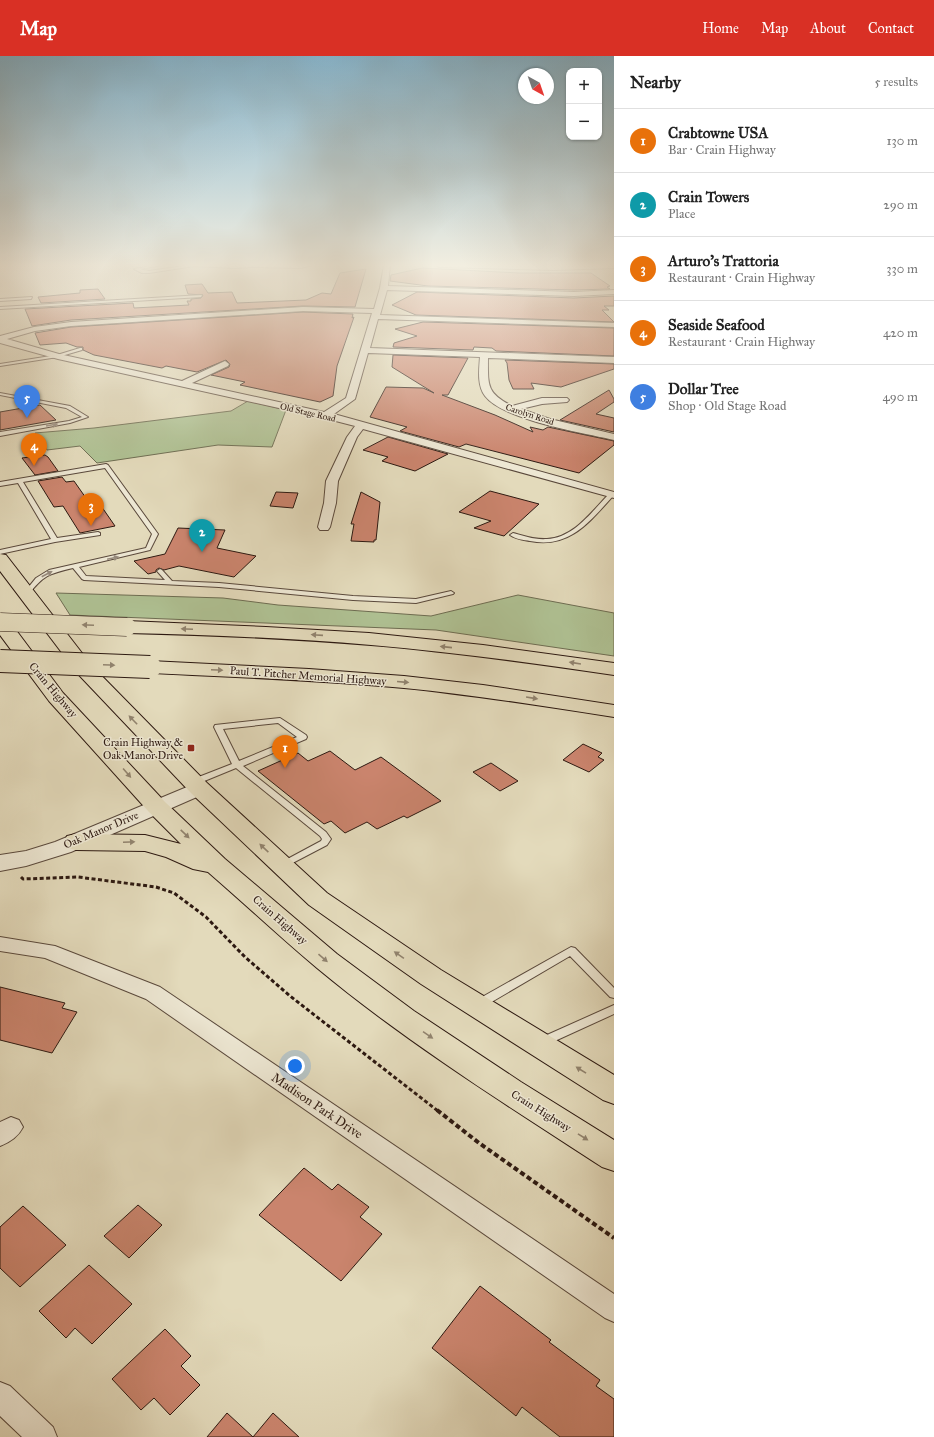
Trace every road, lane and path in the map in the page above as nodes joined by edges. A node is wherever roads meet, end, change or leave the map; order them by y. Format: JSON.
{"nodes":[{"id":1,"x":38,"y":329,"type":"edge"},
{"id":2,"x":372,"y":329,"type":"edge"},
{"id":3,"x":0,"y":339,"type":"edge"},
{"id":4,"x":80,"y":349,"type":"dead end"},
{"id":5,"x":366,"y":350,"type":"junction"},
{"id":6,"x":484,"y":355,"type":"junction"},
{"id":7,"x":58,"y":356,"type":"junction"},
{"id":8,"x":614,"y":360,"type":"edge"},
{"id":9,"x":225,"y":364,"type":"dead end"},
{"id":10,"x":0,"y":365,"type":"edge"},
{"id":11,"x":184,"y":383,"type":"junction"},
{"id":12,"x":3,"y":394,"type":"edge"},
{"id":13,"x":564,"y":400,"type":"dead end"},
{"id":14,"x":512,"y":409,"type":"junction"},
{"id":15,"x":326,"y":415,"type":"junction"},
{"id":16,"x":361,"y":425,"type":"junction"},
{"id":17,"x":0,"y":434,"type":"edge"},
{"id":18,"x":614,"y":437,"type":"edge"},
{"id":19,"x":18,"y":480,"type":"junction"},
{"id":20,"x":0,"y":484,"type":"edge"},
{"id":21,"x":613,"y":495,"type":"edge"},
{"id":22,"x":324,"y":527,"type":"dead end"},
{"id":23,"x":98,"y":534,"type":"dead end"},
{"id":24,"x":513,"y":535,"type":"dead end"},
{"id":25,"x":55,"y":540,"type":"junction"},
{"id":26,"x":0,"y":552,"type":"edge"},
{"id":27,"x":139,"y":552,"type":"junction"},
{"id":28,"x":146,"y":558,"type":"dead end"},
{"id":29,"x":0,"y":559,"type":"edge"},
{"id":30,"x":75,"y":566,"type":"junction"},
{"id":31,"x":160,"y":571,"type":"dead end"},
{"id":32,"x":171,"y":583,"type":"junction"},
{"id":33,"x":450,"y":593,"type":"dead end"},
{"id":34,"x":26,"y":594,"type":"junction"},
{"id":35,"x":0,"y":622,"type":"edge"},
{"id":36,"x":0,"y":661,"type":"edge"},
{"id":37,"x":614,"y":669,"type":"edge"},
{"id":38,"x":614,"y":711,"type":"edge"},
{"id":39,"x":237,"y":765,"type":"junction"},
{"id":40,"x":196,"y":785,"type":"junction"},
{"id":41,"x":157,"y":806,"type":"junction"},
{"id":42,"x":76,"y":842,"type":"junction"},
{"id":43,"x":7,"y":862,"type":"edge"},
{"id":44,"x":216,"y":865,"type":"junction"},
{"id":45,"x":282,"y":865,"type":"junction"},
{"id":46,"x":0,"y":944,"type":"edge"},
{"id":47,"x":614,"y":994,"type":"edge"},
{"id":48,"x":476,"y":1005,"type":"junction"},
{"id":49,"x":614,"y":1009,"type":"edge"},
{"id":50,"x":539,"y":1044,"type":"junction"},
{"id":51,"x":614,"y":1091,"type":"edge"},
{"id":52,"x":614,"y":1157,"type":"edge"},
{"id":53,"x":614,"y":1238,"type":"edge"},
{"id":54,"x":614,"y":1309,"type":"edge"},
{"id":55,"x":0,"y":1396,"type":"edge"},
{"id":56,"x":43,"y":1437,"type":"edge"}],
"edges":[{"from":1,"to":3,"type":"street"},
{"from":2,"to":5,"type":"street"},
{"from":3,"to":7,"type":"street","name":"Old Stage Road"},
{"from":4,"to":7,"type":"lane"},
{"from":5,"to":6,"type":"street"},
{"from":5,"to":15,"type":"street"},
{"from":6,"to":8,"type":"street"},
{"from":6,"to":14,"type":"street","name":"Carolyn Road"},
{"from":7,"to":10,"type":"lane"},
{"from":7,"to":11,"type":"street","name":"Old Stage Road"},
{"from":9,"to":11,"type":"street"},
{"from":11,"to":15,"type":"street","name":"Old Stage Road"},
{"from":17,"to":12,"type":"lane","one_way":true},
{"from":13,"to":14,"type":"street"},
{"from":14,"to":18,"type":"street","name":"Carolyn Road"},
{"from":15,"to":16,"type":"street","name":"Old Stage Road"},
{"from":16,"to":21,"type":"street","name":"Old Stage Road"},
{"from":16,"to":22,"type":"street"},
{"from":19,"to":20,"type":"lane"},
{"from":19,"to":25,"type":"lane"},
{"from":19,"to":27,"type":"lane"},
{"from":21,"to":24,"type":"lane"},
{"from":23,"to":25,"type":"lane"},
{"from":25,"to":26,"type":"lane"},
{"from":27,"to":28,"type":"lane"},
{"from":30,"to":27,"type":"lane","one_way":true},
{"from":29,"to":34,"type":"main road"},
{"from":30,"to":32,"type":"lane"},
{"from":34,"to":30,"type":"lane","one_way":true},
{"from":31,"to":32,"type":"lane"},
{"from":32,"to":33,"type":"lane"},
{"from":40,"to":34,"type":"main road","one_way":true},
{"from":37,"to":35,"type":"main road","one_way":true,"bridge":true},
{"from":35,"to":41,"type":"main road","name":"Crain Highway","one_way":true},
{"from":36,"to":38,"type":"main road","name":"Paul T. Pitcher Memorial Highway","one_way":true,"bridge":true},
{"from":39,"to":39,"type":"lane"},
{"from":39,"to":40,"type":"lane"},
{"from":39,"to":45,"type":"lane"},
{"from":40,"to":41,"type":"street","name":"Oak Manor Drive"},
{"from":45,"to":40,"type":"main road","one_way":true},
{"from":41,"to":42,"type":"street","name":"Oak Manor Drive"},
{"from":41,"to":44,"type":"main road","name":"Crain Highway","one_way":true},
{"from":42,"to":43,"type":"street","name":"Oak Manor Drive"},
{"from":42,"to":44,"type":"main road","one_way":true},
{"from":43,"to":53,"type":"path"},
{"from":44,"to":52,"type":"main road","name":"Crain Highway","one_way":true},
{"from":48,"to":45,"type":"main road","one_way":true},
{"from":46,"to":54,"type":"street","name":"Madison Park Drive"},
{"from":47,"to":48,"type":"lane"},
{"from":48,"to":50,"type":"main road"},
{"from":49,"to":50,"type":"lane"},
{"from":51,"to":50,"type":"main road","one_way":true},
{"from":55,"to":56,"type":"street"}]}
